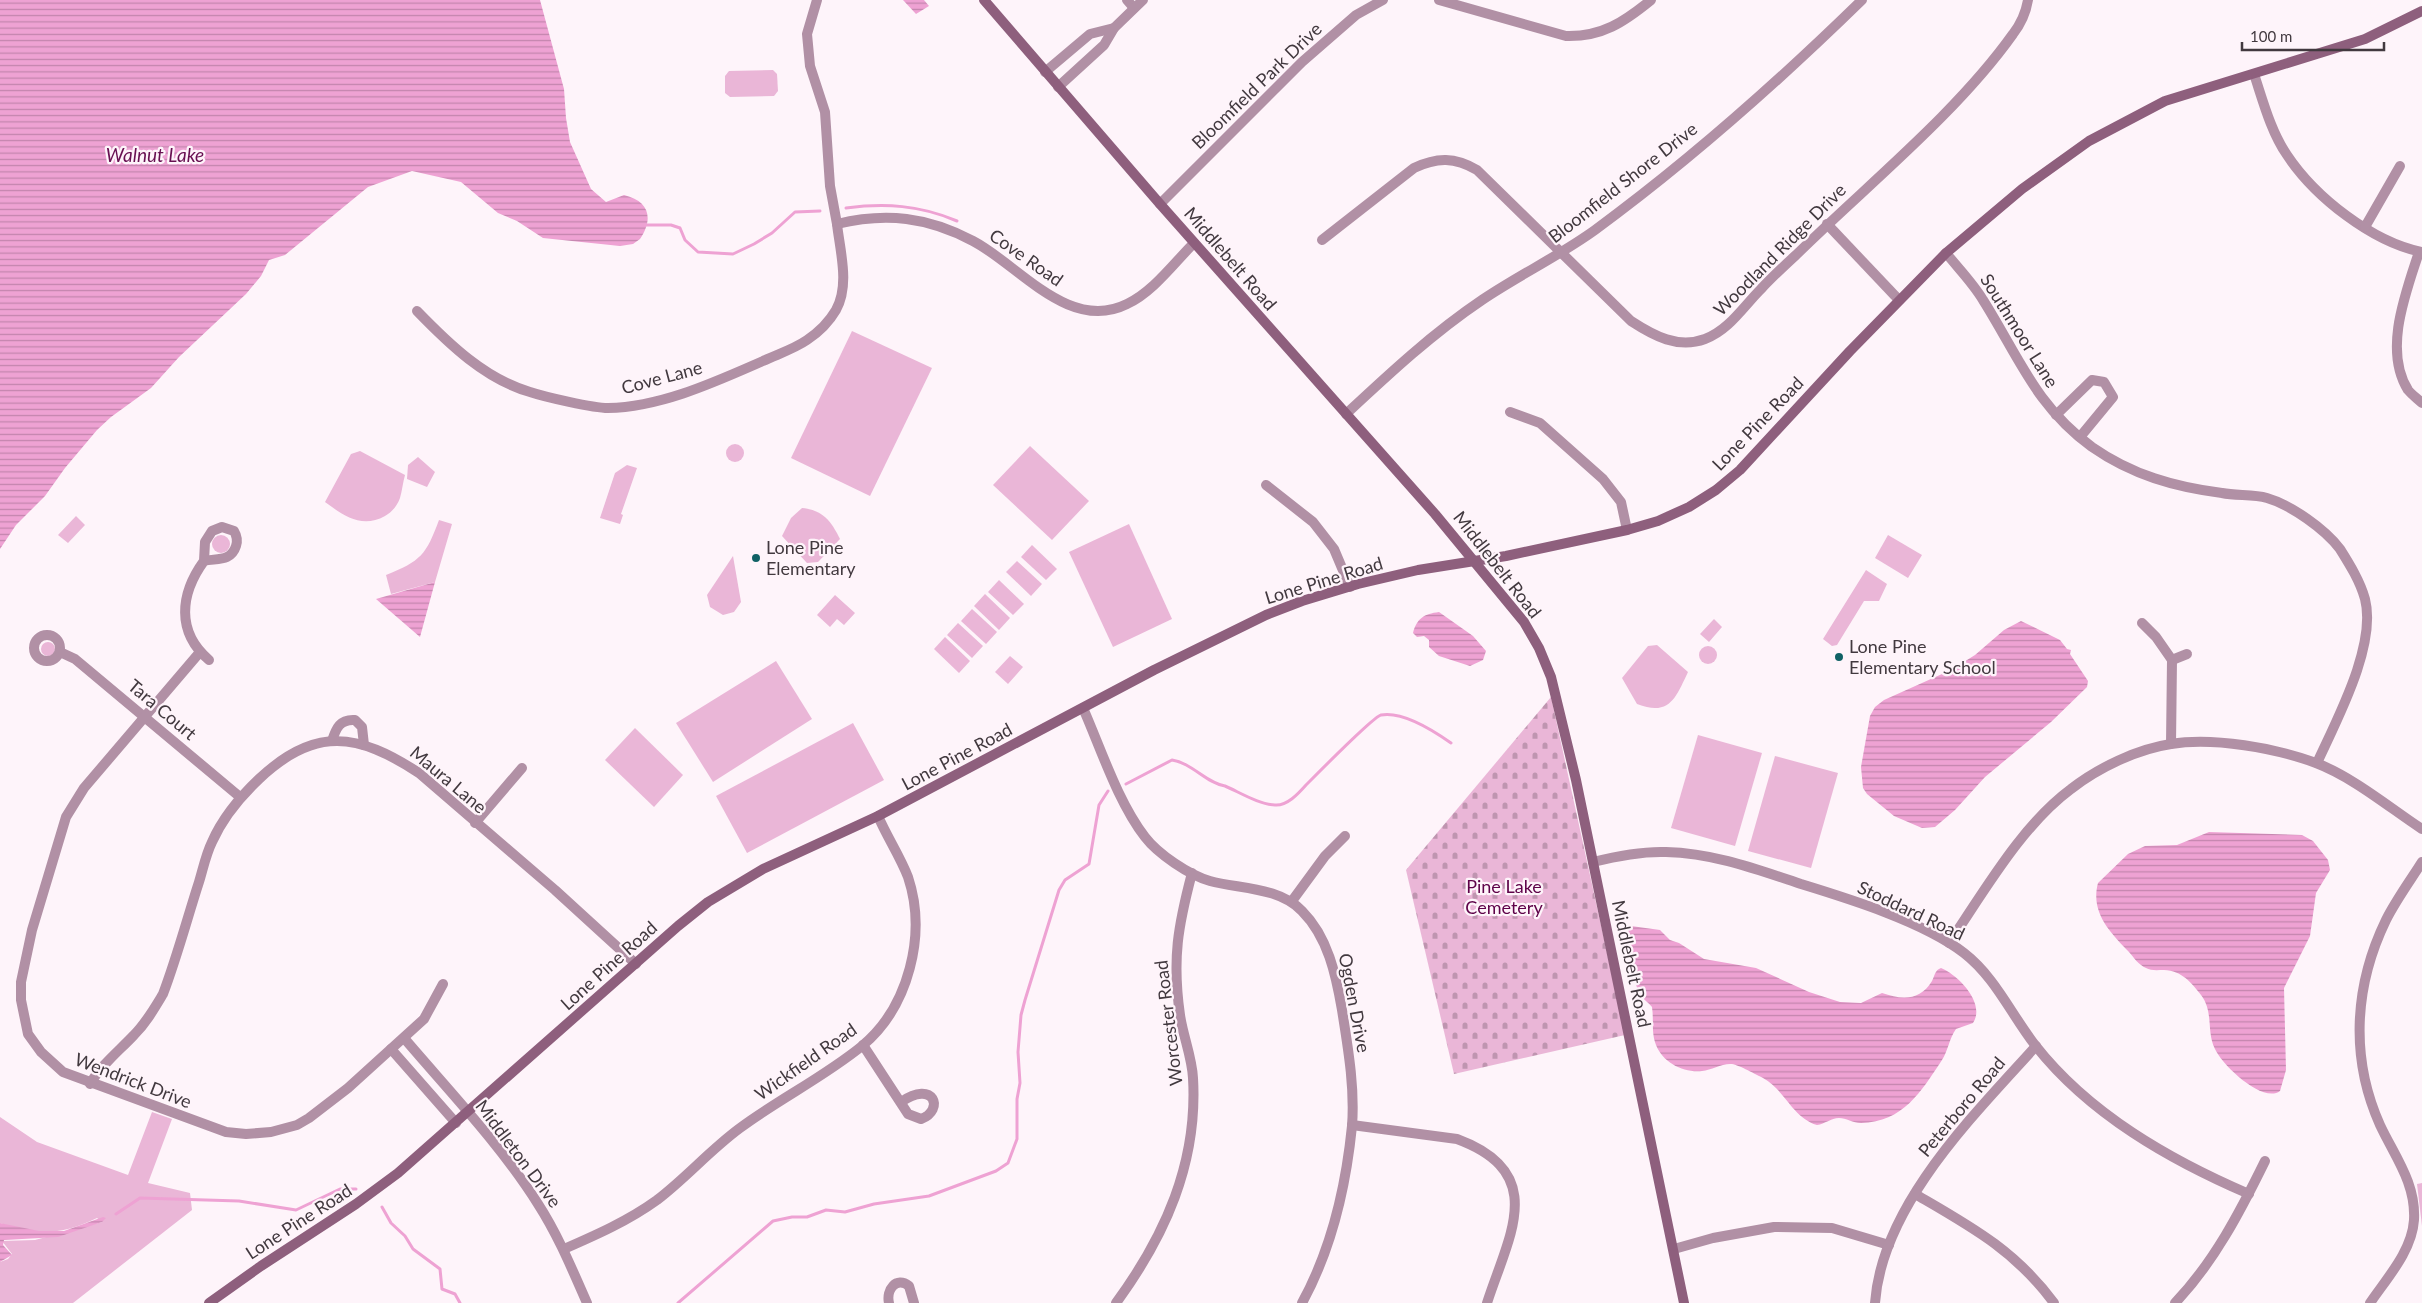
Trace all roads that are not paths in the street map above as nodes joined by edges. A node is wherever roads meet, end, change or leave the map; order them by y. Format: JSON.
{"nodes":[{"id":1,"x":817,"y":0,"type":"edge"},
{"id":2,"x":984,"y":0,"type":"edge"},
{"id":3,"x":1143,"y":0,"type":"edge"},
{"id":4,"x":1383,"y":0,"type":"edge"},
{"id":5,"x":1439,"y":0,"type":"edge"},
{"id":6,"x":1651,"y":0,"type":"edge"},
{"id":7,"x":1862,"y":0,"type":"edge"},
{"id":8,"x":2028,"y":0,"type":"edge"},
{"id":9,"x":1130,"y":4,"type":"edge"},
{"id":10,"x":2422,"y":11,"type":"edge"},
{"id":11,"x":1114,"y":28,"type":"junction"},
{"id":12,"x":1046,"y":72,"type":"junction"},
{"id":13,"x":2254,"y":74,"type":"junction"},
{"id":14,"x":1058,"y":87,"type":"junction"},
{"id":15,"x":2400,"y":166,"type":"dead end"},
{"id":16,"x":1160,"y":204,"type":"junction"},
{"id":17,"x":837,"y":224,"type":"junction"},
{"id":18,"x":1827,"y":224,"type":"junction"},
{"id":19,"x":2365,"y":227,"type":"junction"},
{"id":20,"x":1322,"y":240,"type":"dead end"},
{"id":21,"x":1194,"y":243,"type":"junction"},
{"id":22,"x":2421,"y":252,"type":"edge"},
{"id":23,"x":1563,"y":253,"type":"junction"},
{"id":24,"x":1946,"y":253,"type":"junction"},
{"id":25,"x":1899,"y":300,"type":"junction"},
{"id":26,"x":417,"y":311,"type":"dead end"},
{"id":27,"x":2422,"y":403,"type":"edge"},
{"id":28,"x":1510,"y":412,"type":"dead end"},
{"id":29,"x":1346,"y":414,"type":"junction"},
{"id":30,"x":2056,"y":415,"type":"junction"},
{"id":31,"x":2080,"y":438,"type":"junction"},
{"id":32,"x":1266,"y":485,"type":"dead end"},
{"id":33,"x":1627,"y":530,"type":"junction"},
{"id":34,"x":204,"y":561,"type":"dead end"},
{"id":35,"x":1476,"y":562,"type":"junction"},
{"id":36,"x":1350,"y":587,"type":"junction"},
{"id":37,"x":2142,"y":623,"type":"dead end"},
{"id":38,"x":60,"y":652,"type":"dead end"},
{"id":39,"x":200,"y":652,"type":"junction"},
{"id":40,"x":2187,"y":654,"type":"dead end"},
{"id":41,"x":209,"y":660,"type":"dead end"},
{"id":42,"x":2172,"y":660,"type":"junction"},
{"id":43,"x":1083,"y":708,"type":"junction"},
{"id":44,"x":144,"y":716,"type":"junction"},
{"id":45,"x":332,"y":741,"type":"junction"},
{"id":46,"x":2171,"y":744,"type":"junction"},
{"id":47,"x":364,"y":745,"type":"junction"},
{"id":48,"x":2317,"y":763,"type":"junction"},
{"id":49,"x":522,"y":768,"type":"dead end"},
{"id":50,"x":240,"y":797,"type":"junction"},
{"id":51,"x":878,"y":816,"type":"junction"},
{"id":52,"x":475,"y":823,"type":"junction"},
{"id":53,"x":2422,"y":830,"type":"edge"},
{"id":54,"x":1345,"y":836,"type":"dead end"},
{"id":55,"x":1593,"y":862,"type":"junction"},
{"id":56,"x":2422,"y":862,"type":"edge"},
{"id":57,"x":1192,"y":872,"type":"junction"},
{"id":58,"x":1292,"y":901,"type":"junction"},
{"id":59,"x":1948,"y":942,"type":"junction"},
{"id":60,"x":636,"y":964,"type":"junction"},
{"id":61,"x":443,"y":984,"type":"dead end"},
{"id":62,"x":404,"y":1038,"type":"junction"},
{"id":63,"x":863,"y":1045,"type":"junction"},
{"id":64,"x":2036,"y":1046,"type":"junction"},
{"id":65,"x":391,"y":1049,"type":"junction"},
{"id":66,"x":90,"y":1084,"type":"junction"},
{"id":67,"x":901,"y":1102,"type":"dead end"},
{"id":68,"x":468,"y":1113,"type":"junction"},
{"id":69,"x":456,"y":1123,"type":"junction"},
{"id":70,"x":1352,"y":1125,"type":"junction"},
{"id":71,"x":2265,"y":1161,"type":"dead end"},
{"id":72,"x":1915,"y":1194,"type":"junction"},
{"id":73,"x":2249,"y":1194,"type":"junction"},
{"id":74,"x":1889,"y":1244,"type":"junction"},
{"id":75,"x":564,"y":1249,"type":"junction"},
{"id":76,"x":1674,"y":1249,"type":"junction"},
{"id":77,"x":209,"y":1303,"type":"edge"},
{"id":78,"x":587,"y":1303,"type":"edge"},
{"id":79,"x":889,"y":1303,"type":"edge"},
{"id":80,"x":914,"y":1303,"type":"edge"},
{"id":81,"x":1116,"y":1303,"type":"edge"},
{"id":82,"x":1302,"y":1303,"type":"edge"},
{"id":83,"x":1487,"y":1303,"type":"edge"},
{"id":84,"x":1684,"y":1303,"type":"edge"},
{"id":85,"x":1875,"y":1303,"type":"edge"},
{"id":86,"x":2054,"y":1303,"type":"edge"},
{"id":87,"x":2174,"y":1303,"type":"edge"},
{"id":88,"x":2370,"y":1303,"type":"edge"}],
"edges":[{"from":1,"to":17,"type":"street"},
{"from":2,"to":12,"type":"street","name":"Middlebelt Road"},
{"from":3,"to":9,"type":"street"},
{"from":4,"to":16,"type":"street","name":"Bloomfield Park Drive"},
{"from":5,"to":6,"type":"street"},
{"from":7,"to":23,"type":"street","name":"Bloomfield Shore Drive"},
{"from":8,"to":18,"type":"street","name":"Woodland Ridge Drive"},
{"from":9,"to":11,"type":"street"},
{"from":10,"to":13,"type":"street","name":"Lone Pine Road"},
{"from":11,"to":12,"type":"street"},
{"from":11,"to":14,"type":"street"},
{"from":12,"to":14,"type":"street","name":"Middlebelt Road"},
{"from":13,"to":19,"type":"street"},
{"from":13,"to":24,"type":"street","name":"Lone Pine Road"},
{"from":14,"to":16,"type":"street","name":"Middlebelt Road"},
{"from":15,"to":19,"type":"street"},
{"from":16,"to":21,"type":"street","name":"Middlebelt Road"},
{"from":17,"to":21,"type":"street","name":"Cove Road"},
{"from":17,"to":26,"type":"street","name":"Cove Lane"},
{"from":18,"to":23,"type":"street","name":"Woodland Ridge Drive"},
{"from":18,"to":25,"type":"street"},
{"from":19,"to":22,"type":"street"},
{"from":20,"to":23,"type":"street","name":"Woodland Ridge Drive"},
{"from":21,"to":29,"type":"street","name":"Middlebelt Road"},
{"from":22,"to":27,"type":"street"},
{"from":23,"to":29,"type":"street","name":"Bloomfield Shore Drive"},
{"from":24,"to":25,"type":"street","name":"Lone Pine Road"},
{"from":24,"to":30,"type":"street","name":"Southmoor Lane"},
{"from":25,"to":33,"type":"street","name":"Lone Pine Road"},
{"from":28,"to":33,"type":"street"},
{"from":29,"to":35,"type":"street","name":"Middlebelt Road"},
{"from":30,"to":31,"type":"street","name":"Southmoor Lane"},
{"from":30,"to":31,"type":"street"},
{"from":31,"to":48,"type":"street","name":"Southmoor Lane"},
{"from":32,"to":36,"type":"street"},
{"from":33,"to":35,"type":"street","name":"Lone Pine Road"},
{"from":34,"to":39,"type":"street"},
{"from":35,"to":36,"type":"street","name":"Lone Pine Road"},
{"from":35,"to":55,"type":"street","name":"Middlebelt Road"},
{"from":36,"to":43,"type":"street","name":"Lone Pine Road"},
{"from":37,"to":42,"type":"street"},
{"from":38,"to":44,"type":"street","name":"Tara Court"},
{"from":39,"to":41,"type":"street"},
{"from":39,"to":44,"type":"street","name":"Wendrick Drive"},
{"from":40,"to":42,"type":"street"},
{"from":42,"to":46,"type":"street"},
{"from":43,"to":51,"type":"street","name":"Lone Pine Road"},
{"from":43,"to":57,"type":"street"},
{"from":44,"to":50,"type":"street","name":"Tara Court"},
{"from":44,"to":66,"type":"street","name":"Wendrick Drive"},
{"from":45,"to":47,"type":"street","name":"Maura Lane"},
{"from":45,"to":47,"type":"street"},
{"from":45,"to":50,"type":"street","name":"Maura Lane"},
{"from":46,"to":48,"type":"street"},
{"from":46,"to":59,"type":"street"},
{"from":47,"to":52,"type":"street","name":"Maura Lane"},
{"from":48,"to":53,"type":"street"},
{"from":49,"to":52,"type":"street"},
{"from":50,"to":66,"type":"street","name":"Maura Lane"},
{"from":51,"to":60,"type":"street","name":"Lone Pine Road"},
{"from":51,"to":63,"type":"street","name":"Wickfield Road"},
{"from":52,"to":60,"type":"street","name":"Maura Lane"},
{"from":54,"to":58,"type":"street"},
{"from":55,"to":59,"type":"street","name":"Stoddard Road"},
{"from":55,"to":76,"type":"street","name":"Middlebelt Road"},
{"from":56,"to":88,"type":"street"},
{"from":57,"to":58,"type":"street"},
{"from":57,"to":81,"type":"street","name":"Worcester Road"},
{"from":58,"to":70,"type":"street","name":"Ogden Drive"},
{"from":59,"to":64,"type":"street","name":"Stoddard Road"},
{"from":60,"to":68,"type":"street","name":"Lone Pine Road"},
{"from":61,"to":62,"type":"street","name":"Wendrick Drive"},
{"from":62,"to":65,"type":"street","name":"Wendrick Drive"},
{"from":62,"to":68,"type":"street","name":"Middleton Drive"},
{"from":63,"to":67,"type":"street"},
{"from":63,"to":75,"type":"street","name":"Wickfield Road"},
{"from":64,"to":72,"type":"street","name":"Peterboro Road"},
{"from":64,"to":73,"type":"street","name":"Stoddard Road"},
{"from":65,"to":66,"type":"street","name":"Wendrick Drive"},
{"from":65,"to":69,"type":"street","name":"Middleton Drive"},
{"from":68,"to":69,"type":"street","name":"Lone Pine Road"},
{"from":68,"to":75,"type":"street","name":"Middleton Drive"},
{"from":69,"to":77,"type":"street","name":"Lone Pine Road"},
{"from":70,"to":82,"type":"street","name":"Ogden Drive"},
{"from":70,"to":83,"type":"street"},
{"from":71,"to":73,"type":"street"},
{"from":72,"to":74,"type":"street","name":"Peterboro Road"},
{"from":72,"to":86,"type":"street"},
{"from":73,"to":87,"type":"street"},
{"from":74,"to":76,"type":"street"},
{"from":74,"to":85,"type":"street","name":"Peterboro Road"},
{"from":75,"to":78,"type":"street","name":"Middleton Drive"},
{"from":76,"to":84,"type":"street","name":"Middlebelt Road"},
{"from":79,"to":80,"type":"street"}]}
